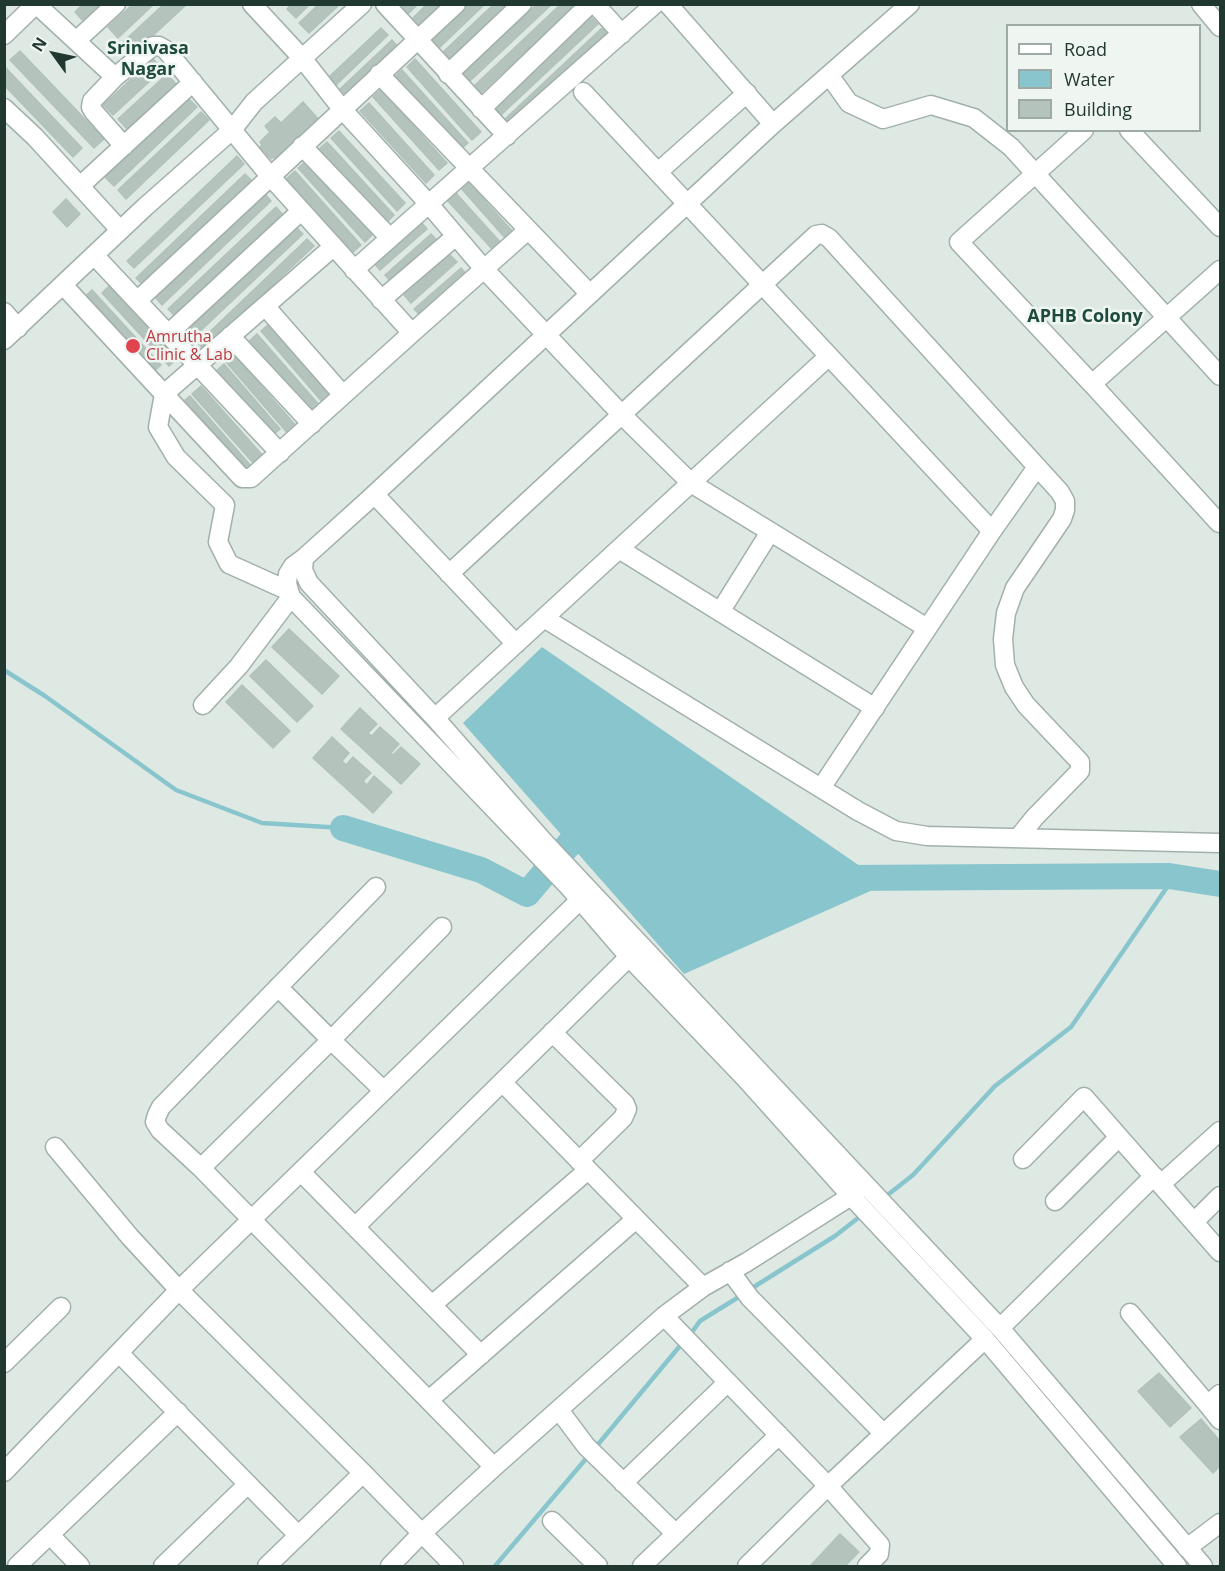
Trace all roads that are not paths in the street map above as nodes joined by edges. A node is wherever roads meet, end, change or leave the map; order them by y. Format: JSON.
{"nodes":[{"id":1,"x":36,"y":4,"type":"edge"},
{"id":2,"x":116,"y":4,"type":"edge"},
{"id":3,"x":362,"y":4,"type":"edge"},
{"id":4,"x":385,"y":4,"type":"edge"},
{"id":5,"x":456,"y":4,"type":"edge"},
{"id":6,"x":522,"y":4,"type":"edge"},
{"id":7,"x":590,"y":4,"type":"edge"},
{"id":8,"x":595,"y":4,"type":"edge"},
{"id":9,"x":655,"y":4,"type":"edge"},
{"id":10,"x":668,"y":4,"type":"edge"},
{"id":11,"x":910,"y":4,"type":"edge"},
{"id":12,"x":1201,"y":4,"type":"edge"},
{"id":13,"x":262,"y":8,"type":"edge"},
{"id":14,"x":1221,"y":27,"type":"edge"},
{"id":15,"x":622,"y":34,"type":"junction"},
{"id":16,"x":4,"y":35,"type":"edge"},
{"id":17,"x":417,"y":40,"type":"junction"},
{"id":18,"x":76,"y":41,"type":"junction"},
{"id":19,"x":302,"y":58,"type":"junction"},
{"id":20,"x":379,"y":74,"type":"junction"},
{"id":21,"x":448,"y":74,"type":"junction"},
{"id":22,"x":829,"y":75,"type":"junction"},
{"id":23,"x":115,"y":77,"type":"junction"},
{"id":24,"x":193,"y":82,"type":"junction"},
{"id":25,"x":583,"y":92,"type":"dead end"},
{"id":26,"x":747,"y":93,"type":"junction"},
{"id":27,"x":4,"y":108,"type":"edge"},
{"id":28,"x":342,"y":109,"type":"junction"},
{"id":29,"x":481,"y":109,"type":"junction"},
{"id":30,"x":773,"y":124,"type":"junction"},
{"id":31,"x":232,"y":130,"type":"junction"},
{"id":32,"x":1082,"y":132,"type":"edge"},
{"id":33,"x":1131,"y":132,"type":"edge"},
{"id":34,"x":507,"y":136,"type":"junction"},
{"id":35,"x":124,"y":146,"type":"junction"},
{"id":36,"x":302,"y":146,"type":"junction"},
{"id":37,"x":470,"y":168,"type":"junction"},
{"id":38,"x":658,"y":172,"type":"junction"},
{"id":39,"x":270,"y":176,"type":"junction"},
{"id":40,"x":1036,"y":176,"type":"junction"},
{"id":41,"x":80,"y":186,"type":"junction"},
{"id":42,"x":428,"y":203,"type":"junction"},
{"id":43,"x":687,"y":204,"type":"junction"},
{"id":44,"x":301,"y":211,"type":"junction"},
{"id":45,"x":1221,"y":227,"type":"edge"},
{"id":46,"x":120,"y":230,"type":"junction"},
{"id":47,"x":528,"y":230,"type":"junction"},
{"id":48,"x":456,"y":236,"type":"junction"},
{"id":49,"x":390,"y":238,"type":"junction"},
{"id":50,"x":333,"y":247,"type":"junction"},
{"id":51,"x":94,"y":255,"type":"junction"},
{"id":52,"x":484,"y":269,"type":"junction"},
{"id":53,"x":354,"y":270,"type":"junction"},
{"id":54,"x":1221,"y":270,"type":"edge"},
{"id":55,"x":63,"y":285,"type":"junction"},
{"id":56,"x":762,"y":285,"type":"junction"},
{"id":57,"x":590,"y":294,"type":"junction"},
{"id":58,"x":381,"y":300,"type":"junction"},
{"id":59,"x":137,"y":301,"type":"junction"},
{"id":60,"x":265,"y":306,"type":"junction"},
{"id":61,"x":4,"y":312,"type":"edge"},
{"id":62,"x":1167,"y":318,"type":"junction"},
{"id":63,"x":412,"y":333,"type":"junction"},
{"id":64,"x":11,"y":334,"type":"edge"},
{"id":65,"x":168,"y":334,"type":"junction"},
{"id":66,"x":230,"y":336,"type":"junction"},
{"id":67,"x":546,"y":336,"type":"junction"},
{"id":68,"x":829,"y":356,"type":"junction"},
{"id":69,"x":197,"y":365,"type":"junction"},
{"id":70,"x":1221,"y":376,"type":"edge"},
{"id":71,"x":1092,"y":384,"type":"junction"},
{"id":72,"x":164,"y":394,"type":"junction"},
{"id":73,"x":343,"y":395,"type":"junction"},
{"id":74,"x":622,"y":415,"type":"junction"},
{"id":75,"x":312,"y":424,"type":"junction"},
{"id":76,"x":280,"y":453,"type":"junction"},
{"id":77,"x":1037,"y":467,"type":"junction"},
{"id":78,"x":691,"y":483,"type":"junction"},
{"id":79,"x":375,"y":495,"type":"junction"},
{"id":80,"x":1221,"y":522,"type":"edge"},
{"id":81,"x":992,"y":531,"type":"junction"},
{"id":82,"x":770,"y":532,"type":"junction"},
{"id":83,"x":619,"y":549,"type":"junction"},
{"id":84,"x":304,"y":558,"type":"junction"},
{"id":85,"x":449,"y":574,"type":"junction"},
{"id":86,"x":290,"y":594,"type":"junction"},
{"id":87,"x":720,"y":612,"type":"junction"},
{"id":88,"x":544,"y":618,"type":"junction"},
{"id":89,"x":927,"y":628,"type":"junction"},
{"id":90,"x":516,"y":644,"type":"junction"},
{"id":91,"x":203,"y":705,"type":"dead end"},
{"id":92,"x":875,"y":708,"type":"junction"},
{"id":93,"x":435,"y":718,"type":"junction"},
{"id":94,"x":821,"y":788,"type":"junction"},
{"id":95,"x":1018,"y":838,"type":"junction"},
{"id":96,"x":1221,"y":843,"type":"edge"},
{"id":97,"x":376,"y":887,"type":"dead end"},
{"id":98,"x":580,"y":900,"type":"junction"},
{"id":99,"x":442,"y":927,"type":"dead end"},
{"id":100,"x":629,"y":957,"type":"junction"},
{"id":101,"x":278,"y":987,"type":"junction"},
{"id":102,"x":552,"y":1032,"type":"junction"},
{"id":103,"x":331,"y":1040,"type":"junction"},
{"id":104,"x":502,"y":1082,"type":"junction"},
{"id":105,"x":384,"y":1091,"type":"junction"},
{"id":106,"x":1221,"y":1131,"type":"edge"},
{"id":107,"x":1119,"y":1137,"type":"junction"},
{"id":108,"x":55,"y":1147,"type":"dead end"},
{"id":109,"x":1023,"y":1159,"type":"dead end"},
{"id":110,"x":583,"y":1165,"type":"junction"},
{"id":111,"x":201,"y":1168,"type":"junction"},
{"id":112,"x":301,"y":1172,"type":"junction"},
{"id":113,"x":1157,"y":1180,"type":"junction"},
{"id":114,"x":862,"y":1194,"type":"junction"},
{"id":115,"x":1221,"y":1196,"type":"edge"},
{"id":116,"x":1055,"y":1201,"type":"dead end"},
{"id":117,"x":252,"y":1219,"type":"junction"},
{"id":118,"x":636,"y":1219,"type":"junction"},
{"id":119,"x":1194,"y":1222,"type":"junction"},
{"id":120,"x":355,"y":1227,"type":"junction"},
{"id":121,"x":1221,"y":1252,"type":"edge"},
{"id":122,"x":730,"y":1271,"type":"junction"},
{"id":123,"x":703,"y":1287,"type":"junction"},
{"id":124,"x":179,"y":1290,"type":"junction"},
{"id":125,"x":432,"y":1305,"type":"junction"},
{"id":126,"x":61,"y":1307,"type":"dead end"},
{"id":127,"x":1130,"y":1313,"type":"dead end"},
{"id":128,"x":664,"y":1316,"type":"junction"},
{"id":129,"x":993,"y":1333,"type":"junction"},
{"id":130,"x":119,"y":1353,"type":"junction"},
{"id":131,"x":481,"y":1355,"type":"junction"},
{"id":132,"x":4,"y":1363,"type":"edge"},
{"id":133,"x":728,"y":1382,"type":"junction"},
{"id":134,"x":429,"y":1400,"type":"junction"},
{"id":135,"x":1214,"y":1400,"type":"edge"},
{"id":136,"x":559,"y":1410,"type":"junction"},
{"id":137,"x":178,"y":1412,"type":"junction"},
{"id":138,"x":1221,"y":1420,"type":"edge"},
{"id":139,"x":884,"y":1434,"type":"junction"},
{"id":140,"x":779,"y":1435,"type":"junction"},
{"id":141,"x":494,"y":1467,"type":"junction"},
{"id":142,"x":4,"y":1472,"type":"edge"},
{"id":143,"x":363,"y":1473,"type":"junction"},
{"id":144,"x":623,"y":1483,"type":"junction"},
{"id":145,"x":248,"y":1484,"type":"junction"},
{"id":146,"x":828,"y":1486,"type":"junction"},
{"id":147,"x":552,"y":1521,"type":"dead end"},
{"id":148,"x":1221,"y":1523,"type":"edge"},
{"id":149,"x":422,"y":1533,"type":"junction"},
{"id":150,"x":676,"y":1534,"type":"junction"},
{"id":151,"x":50,"y":1535,"type":"junction"},
{"id":152,"x":298,"y":1535,"type":"junction"},
{"id":153,"x":1187,"y":1548,"type":"junction"},
{"id":154,"x":17,"y":1566,"type":"edge"},
{"id":155,"x":81,"y":1566,"type":"edge"},
{"id":156,"x":163,"y":1566,"type":"edge"},
{"id":157,"x":267,"y":1566,"type":"edge"},
{"id":158,"x":390,"y":1566,"type":"edge"},
{"id":159,"x":454,"y":1566,"type":"edge"},
{"id":160,"x":598,"y":1566,"type":"edge"},
{"id":161,"x":642,"y":1566,"type":"edge"},
{"id":162,"x":747,"y":1566,"type":"edge"},
{"id":163,"x":867,"y":1566,"type":"edge"},
{"id":164,"x":1177,"y":1566,"type":"edge"},
{"id":165,"x":1203,"y":1566,"type":"edge"}],
"edges":[{"from":1,"to":16,"type":"street"},
{"from":1,"to":18,"type":"street"},
{"from":2,"to":18,"type":"street"},
{"from":3,"to":19,"type":"street"},
{"from":4,"to":17,"type":"street"},
{"from":5,"to":17,"type":"street"},
{"from":6,"to":21,"type":"street"},
{"from":7,"to":29,"type":"street"},
{"from":8,"to":15,"type":"street"},
{"from":9,"to":15,"type":"street"},
{"from":10,"to":26,"type":"street"},
{"from":11,"to":22,"type":"street"},
{"from":12,"to":14,"type":"street"},
{"from":13,"to":19,"type":"street"},
{"from":15,"to":34,"type":"street"},
{"from":17,"to":20,"type":"street"},
{"from":17,"to":21,"type":"street"},
{"from":18,"to":23,"type":"street"},
{"from":19,"to":28,"type":"street"},
{"from":19,"to":31,"type":"street"},
{"from":20,"to":28,"type":"street"},
{"from":20,"to":37,"type":"street"},
{"from":21,"to":29,"type":"street"},
{"from":22,"to":30,"type":"street"},
{"from":22,"to":40,"type":"street"},
{"from":23,"to":24,"type":"street"},
{"from":23,"to":35,"type":"street"},
{"from":24,"to":31,"type":"street"},
{"from":24,"to":35,"type":"street"},
{"from":25,"to":38,"type":"street"},
{"from":26,"to":30,"type":"street"},
{"from":26,"to":38,"type":"street"},
{"from":27,"to":41,"type":"street"},
{"from":28,"to":36,"type":"street"},
{"from":28,"to":42,"type":"street"},
{"from":29,"to":34,"type":"street"},
{"from":30,"to":43,"type":"street"},
{"from":31,"to":39,"type":"street"},
{"from":31,"to":46,"type":"street"},
{"from":32,"to":40,"type":"street"},
{"from":33,"to":45,"type":"street"},
{"from":34,"to":37,"type":"street"},
{"from":35,"to":41,"type":"street"},
{"from":36,"to":39,"type":"street"},
{"from":36,"to":49,"type":"street"},
{"from":37,"to":42,"type":"street"},
{"from":37,"to":47,"type":"street"},
{"from":38,"to":43,"type":"street"},
{"from":39,"to":44,"type":"street"},
{"from":39,"to":59,"type":"street"},
{"from":40,"to":62,"type":"street"},
{"from":40,"to":71,"type":"street"},
{"from":41,"to":46,"type":"street"},
{"from":42,"to":48,"type":"street"},
{"from":42,"to":49,"type":"street"},
{"from":43,"to":56,"type":"street"},
{"from":43,"to":57,"type":"street"},
{"from":44,"to":50,"type":"street"},
{"from":44,"to":65,"type":"street"},
{"from":46,"to":51,"type":"street"},
{"from":47,"to":52,"type":"street"},
{"from":47,"to":57,"type":"street"},
{"from":48,"to":52,"type":"street"},
{"from":48,"to":58,"type":"street"},
{"from":49,"to":53,"type":"street"},
{"from":50,"to":53,"type":"street"},
{"from":50,"to":60,"type":"street"},
{"from":51,"to":55,"type":"street"},
{"from":51,"to":59,"type":"street"},
{"from":52,"to":63,"type":"street"},
{"from":52,"to":67,"type":"street"},
{"from":53,"to":58,"type":"street"},
{"from":54,"to":62,"type":"street"},
{"from":55,"to":64,"type":"street"},
{"from":55,"to":72,"type":"street"},
{"from":56,"to":68,"type":"street"},
{"from":56,"to":74,"type":"street"},
{"from":56,"to":77,"type":"street"},
{"from":57,"to":67,"type":"street"},
{"from":58,"to":63,"type":"street"},
{"from":59,"to":65,"type":"street"},
{"from":60,"to":66,"type":"street"},
{"from":60,"to":73,"type":"street"},
{"from":61,"to":64,"type":"street"},
{"from":62,"to":70,"type":"street"},
{"from":62,"to":71,"type":"street"},
{"from":63,"to":73,"type":"street"},
{"from":65,"to":69,"type":"street"},
{"from":66,"to":69,"type":"street"},
{"from":66,"to":75,"type":"street"},
{"from":67,"to":74,"type":"street"},
{"from":67,"to":79,"type":"street"},
{"from":68,"to":78,"type":"street"},
{"from":68,"to":81,"type":"street"},
{"from":69,"to":72,"type":"street"},
{"from":69,"to":76,"type":"street"},
{"from":71,"to":80,"type":"street"},
{"from":72,"to":76,"type":"street"},
{"from":72,"to":86,"type":"street"},
{"from":73,"to":75,"type":"street"},
{"from":74,"to":78,"type":"street"},
{"from":74,"to":85,"type":"street"},
{"from":75,"to":76,"type":"street"},
{"from":77,"to":81,"type":"street"},
{"from":77,"to":95,"type":"street"},
{"from":78,"to":82,"type":"street"},
{"from":78,"to":83,"type":"street"},
{"from":79,"to":84,"type":"street"},
{"from":79,"to":85,"type":"street"},
{"from":81,"to":89,"type":"street"},
{"from":82,"to":87,"type":"street"},
{"from":82,"to":89,"type":"street"},
{"from":83,"to":87,"type":"street"},
{"from":83,"to":88,"type":"street"},
{"from":84,"to":86,"type":"street"},
{"from":84,"to":93,"type":"street"},
{"from":85,"to":90,"type":"street"},
{"from":86,"to":91,"type":"street"},
{"from":86,"to":98,"type":"street"},
{"from":87,"to":92,"type":"street"},
{"from":88,"to":90,"type":"street"},
{"from":88,"to":94,"type":"street"},
{"from":89,"to":92,"type":"street"},
{"from":90,"to":93,"type":"street"},
{"from":92,"to":94,"type":"street"},
{"from":93,"to":114,"type":"street"},
{"from":94,"to":95,"type":"street"},
{"from":95,"to":96,"type":"street"},
{"from":97,"to":101,"type":"street"},
{"from":98,"to":100,"type":"street"},
{"from":98,"to":105,"type":"street"},
{"from":99,"to":103,"type":"street"},
{"from":100,"to":102,"type":"street"},
{"from":100,"to":114,"type":"street"},
{"from":101,"to":103,"type":"street"},
{"from":101,"to":111,"type":"street"},
{"from":102,"to":104,"type":"street"},
{"from":102,"to":110,"type":"street"},
{"from":103,"to":105,"type":"street"},
{"from":103,"to":111,"type":"street"},
{"from":104,"to":110,"type":"street"},
{"from":104,"to":120,"type":"street"},
{"from":105,"to":112,"type":"street"},
{"from":106,"to":113,"type":"street"},
{"from":107,"to":109,"type":"street"},
{"from":107,"to":113,"type":"street"},
{"from":107,"to":116,"type":"street"},
{"from":108,"to":124,"type":"street"},
{"from":110,"to":118,"type":"street"},
{"from":110,"to":125,"type":"street"},
{"from":111,"to":117,"type":"street"},
{"from":112,"to":117,"type":"street"},
{"from":112,"to":120,"type":"street"},
{"from":113,"to":119,"type":"street"},
{"from":113,"to":129,"type":"street"},
{"from":114,"to":122,"type":"street"},
{"from":114,"to":129,"type":"street"},
{"from":115,"to":119,"type":"street"},
{"from":117,"to":124,"type":"street"},
{"from":117,"to":134,"type":"street"},
{"from":118,"to":123,"type":"street"},
{"from":118,"to":131,"type":"street"},
{"from":119,"to":121,"type":"street"},
{"from":120,"to":125,"type":"street"},
{"from":122,"to":123,"type":"street"},
{"from":122,"to":139,"type":"street"},
{"from":123,"to":128,"type":"street"},
{"from":124,"to":130,"type":"street"},
{"from":124,"to":143,"type":"street"},
{"from":125,"to":131,"type":"street"},
{"from":126,"to":132,"type":"street"},
{"from":127,"to":135,"type":"street"},
{"from":128,"to":133,"type":"street"},
{"from":128,"to":136,"type":"street"},
{"from":129,"to":139,"type":"street"},
{"from":129,"to":153,"type":"street"},
{"from":129,"to":164,"type":"street"},
{"from":130,"to":137,"type":"street"},
{"from":130,"to":142,"type":"street"},
{"from":131,"to":134,"type":"street"},
{"from":133,"to":140,"type":"street"},
{"from":133,"to":144,"type":"street"},
{"from":134,"to":141,"type":"street"},
{"from":135,"to":138,"type":"street"},
{"from":136,"to":141,"type":"street"},
{"from":136,"to":144,"type":"street"},
{"from":137,"to":145,"type":"street"},
{"from":137,"to":151,"type":"street"},
{"from":139,"to":146,"type":"street"},
{"from":140,"to":146,"type":"street"},
{"from":140,"to":150,"type":"street"},
{"from":141,"to":149,"type":"street"},
{"from":143,"to":149,"type":"street"},
{"from":143,"to":152,"type":"street"},
{"from":144,"to":150,"type":"street"},
{"from":145,"to":152,"type":"street"},
{"from":145,"to":156,"type":"street"},
{"from":146,"to":162,"type":"street"},
{"from":146,"to":163,"type":"street"},
{"from":147,"to":160,"type":"street"},
{"from":148,"to":153,"type":"street"},
{"from":149,"to":158,"type":"street"},
{"from":149,"to":159,"type":"street"},
{"from":150,"to":161,"type":"street"},
{"from":151,"to":154,"type":"street"},
{"from":151,"to":155,"type":"street"},
{"from":152,"to":157,"type":"street"},
{"from":153,"to":165,"type":"street"}]}
